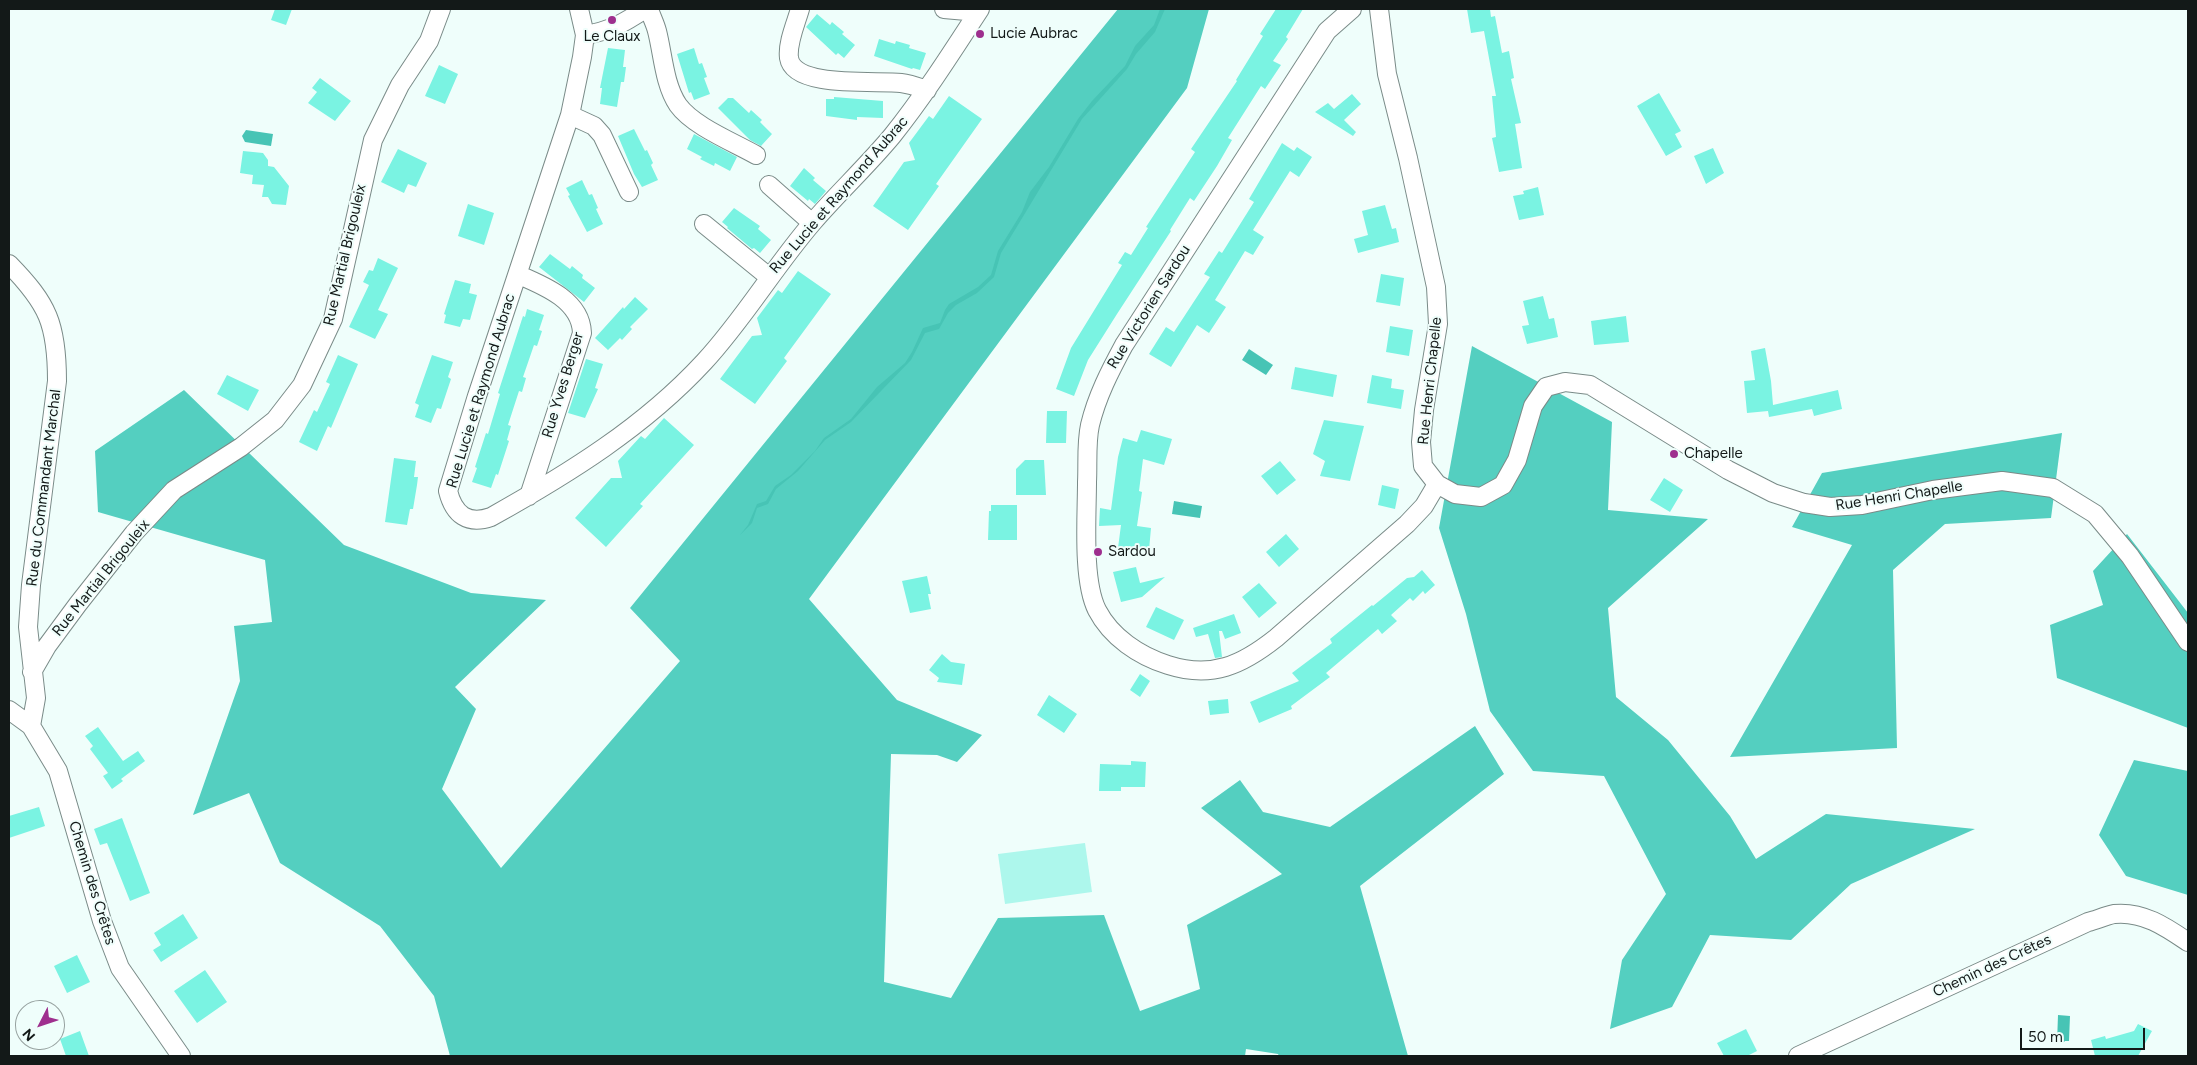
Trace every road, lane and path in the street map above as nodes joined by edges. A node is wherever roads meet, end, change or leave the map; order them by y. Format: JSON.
{"nodes":[{"id":1,"x":441,"y":9,"type":"edge"},
{"id":2,"x":579,"y":9,"type":"edge"},
{"id":3,"x":644,"y":9,"type":"edge"},
{"id":4,"x":648,"y":9,"type":"edge"},
{"id":5,"x":800,"y":9,"type":"edge"},
{"id":6,"x":944,"y":9,"type":"edge"},
{"id":7,"x":1352,"y":9,"type":"edge"},
{"id":8,"x":1379,"y":9,"type":"edge"},
{"id":9,"x":979,"y":10,"type":"edge"},
{"id":10,"x":585,"y":35,"type":"junction"},
{"id":11,"x":927,"y":90,"type":"junction"},
{"id":12,"x":570,"y":115,"type":"junction"},
{"id":13,"x":756,"y":155,"type":"dead end"},
{"id":14,"x":769,"y":185,"type":"dead end"},
{"id":15,"x":629,"y":192,"type":"dead end"},
{"id":16,"x":812,"y":223,"type":"junction"},
{"id":17,"x":704,"y":224,"type":"dead end"},
{"id":18,"x":9,"y":264,"type":"edge"},
{"id":19,"x":518,"y":274,"type":"junction"},
{"id":20,"x":769,"y":277,"type":"junction"},
{"id":21,"x":1437,"y":484,"type":"junction"},
{"id":22,"x":529,"y":496,"type":"junction"},
{"id":23,"x":2188,"y":642,"type":"edge"},
{"id":24,"x":32,"y":672,"type":"junction"},
{"id":25,"x":9,"y":710,"type":"edge"},
{"id":26,"x":30,"y":726,"type":"junction"},
{"id":27,"x":2188,"y":942,"type":"edge"},
{"id":28,"x":181,"y":1056,"type":"edge"},
{"id":29,"x":1798,"y":1056,"type":"edge"}],
"edges":[{"from":1,"to":24,"type":"street","name":"Rue Martial Brigouleix"},
{"from":2,"to":10,"type":"street","name":"Rue Lucie et Raymond Aubrac"},
{"from":3,"to":10,"type":"street"},
{"from":4,"to":13,"type":"street"},
{"from":5,"to":11,"type":"street"},
{"from":6,"to":9,"type":"street"},
{"from":7,"to":21,"type":"street","name":"Rue Victorien Sardou"},
{"from":8,"to":21,"type":"street","name":"Rue Henri Chapelle"},
{"from":9,"to":11,"type":"street","name":"Rue Lucie et Raymond Aubrac"},
{"from":10,"to":12,"type":"street","name":"Rue Lucie et Raymond Aubrac"},
{"from":11,"to":16,"type":"street","name":"Rue Lucie et Raymond Aubrac"},
{"from":12,"to":15,"type":"street"},
{"from":12,"to":19,"type":"street","name":"Rue Lucie et Raymond Aubrac"},
{"from":14,"to":16,"type":"street"},
{"from":16,"to":20,"type":"street","name":"Rue Lucie et Raymond Aubrac"},
{"from":17,"to":20,"type":"street"},
{"from":18,"to":24,"type":"street","name":"Rue du Commandant Marchal"},
{"from":19,"to":22,"type":"street","name":"Rue Yves Berger"},
{"from":19,"to":22,"type":"street","name":"Rue Lucie et Raymond Aubrac"},
{"from":20,"to":22,"type":"street","name":"Rue Lucie et Raymond Aubrac"},
{"from":21,"to":23,"type":"street","name":"Rue Henri Chapelle"},
{"from":24,"to":26,"type":"street","name":"Rue du Commandant Marchal"},
{"from":25,"to":26,"type":"street","name":"Chemin des Crêtes"},
{"from":26,"to":28,"type":"street","name":"Chemin des Crêtes"},
{"from":27,"to":29,"type":"street","name":"Chemin des Crêtes"}]}
